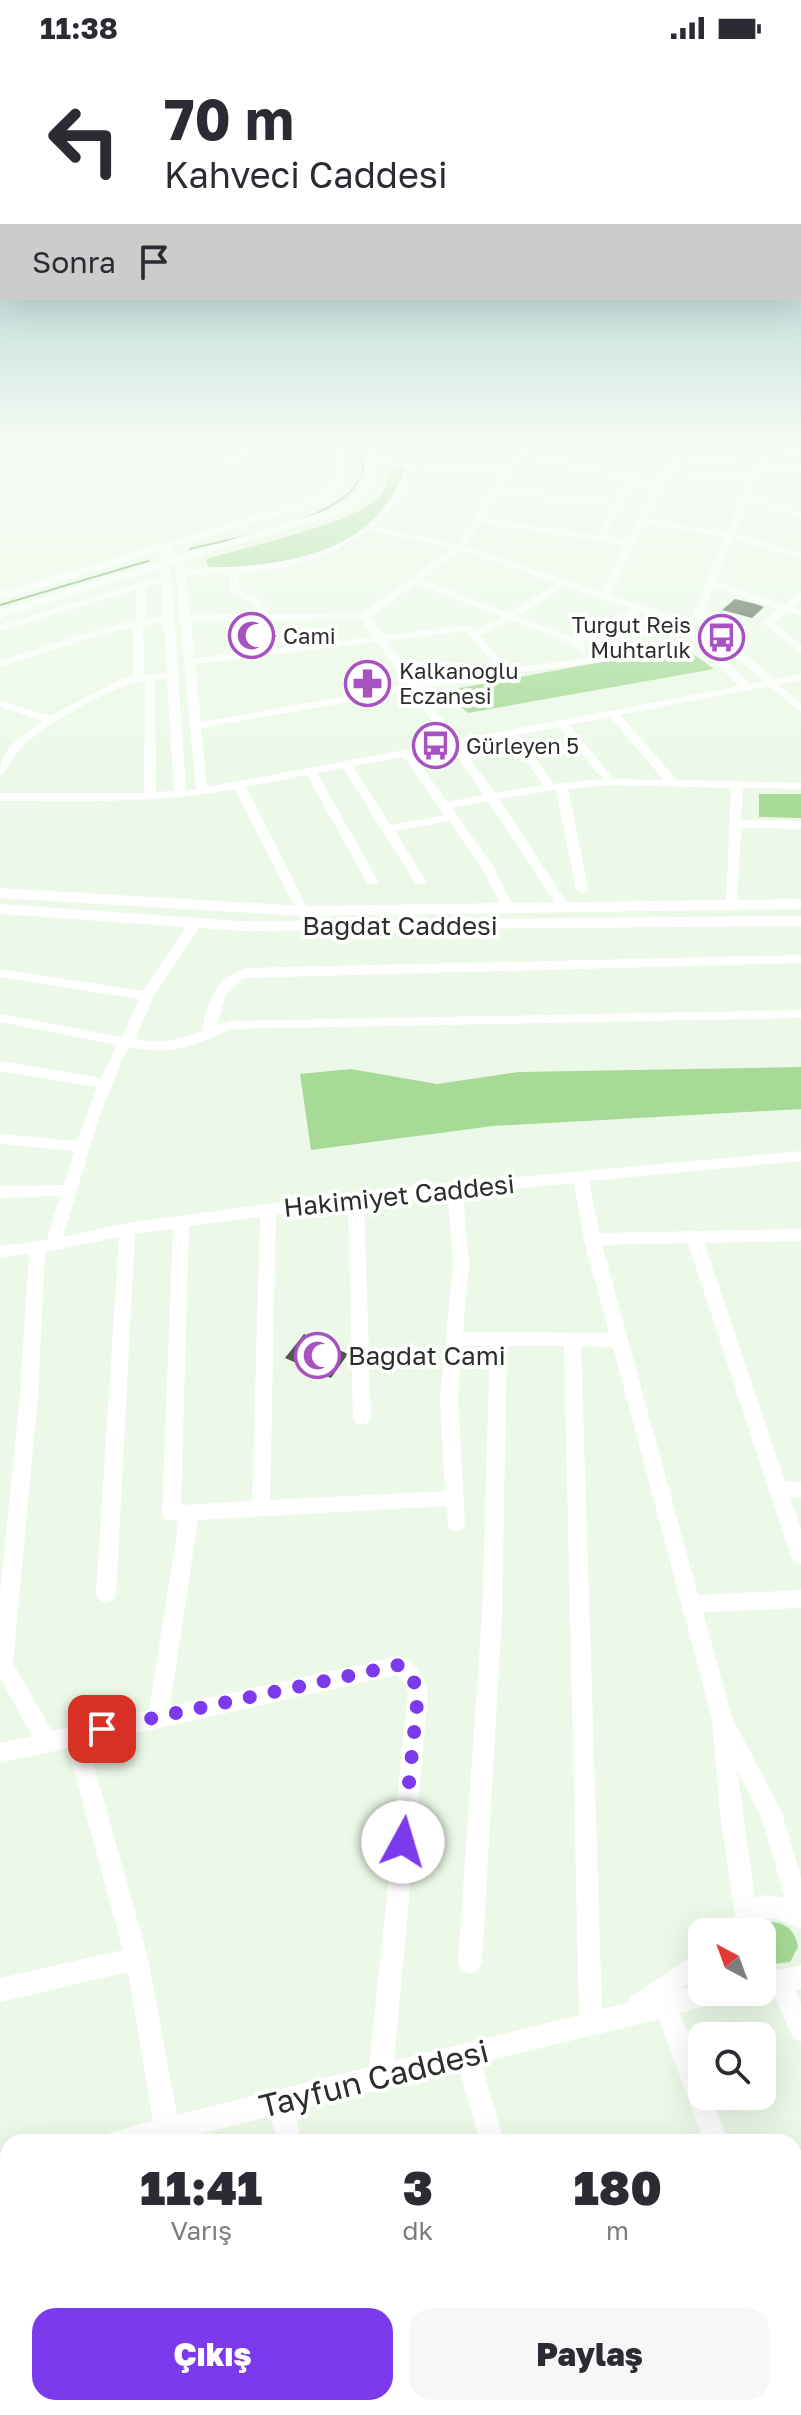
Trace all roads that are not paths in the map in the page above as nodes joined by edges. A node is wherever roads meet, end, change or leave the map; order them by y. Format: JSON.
{"nodes":[{"id":1,"x":139,"y":555,"type":"edge"},
{"id":2,"x":166,"y":555,"type":"edge"},
{"id":3,"x":172,"y":555,"type":"edge"},
{"id":4,"x":212,"y":555,"type":"edge"},
{"id":5,"x":322,"y":555,"type":"edge"},
{"id":6,"x":450,"y":555,"type":"edge"},
{"id":7,"x":485,"y":555,"type":"edge"},
{"id":8,"x":624,"y":555,"type":"edge"},
{"id":9,"x":721,"y":555,"type":"edge"},
{"id":10,"x":181,"y":566,"type":"junction"},
{"id":11,"x":234,"y":570,"type":"junction"},
{"id":12,"x":165,"y":572,"type":"junction"},
{"id":13,"x":415,"y":580,"type":"junction"},
{"id":14,"x":565,"y":582,"type":"junction"},
{"id":15,"x":710,"y":582,"type":"junction"},
{"id":16,"x":141,"y":586,"type":"junction"},
{"id":17,"x":605,"y":595,"type":"junction"},
{"id":18,"x":0,"y":596,"type":"edge"},
{"id":19,"x":801,"y":596,"type":"edge"},
{"id":20,"x":640,"y":608,"type":"junction"},
{"id":21,"x":786,"y":608,"type":"junction"},
{"id":22,"x":801,"y":613,"type":"edge"},
{"id":23,"x":0,"y":614,"type":"edge"},
{"id":24,"x":700,"y":615,"type":"junction"},
{"id":25,"x":364,"y":616,"type":"junction"},
{"id":26,"x":265,"y":617,"type":"junction"},
{"id":27,"x":169,"y":618,"type":"junction"},
{"id":28,"x":185,"y":618,"type":"junction"},
{"id":29,"x":508,"y":618,"type":"junction"},
{"id":30,"x":140,"y":622,"type":"junction"},
{"id":31,"x":680,"y":622,"type":"junction"},
{"id":32,"x":0,"y":628,"type":"edge"},
{"id":33,"x":474,"y":634,"type":"junction"},
{"id":34,"x":381,"y":641,"type":"junction"},
{"id":35,"x":576,"y":642,"type":"junction"},
{"id":36,"x":801,"y":650,"type":"edge"},
{"id":37,"x":189,"y":662,"type":"junction"},
{"id":38,"x":0,"y":664,"type":"edge"},
{"id":39,"x":505,"y":671,"type":"junction"},
{"id":40,"x":173,"y":675,"type":"junction"},
{"id":41,"x":801,"y":677,"type":"edge"},
{"id":42,"x":145,"y":678,"type":"junction"},
{"id":43,"x":770,"y":682,"type":"junction"},
{"id":44,"x":413,"y":687,"type":"junction"},
{"id":45,"x":747,"y":687,"type":"junction"},
{"id":46,"x":0,"y":703,"type":"edge"},
{"id":47,"x":801,"y":710,"type":"edge"},
{"id":48,"x":612,"y":712,"type":"junction"},
{"id":49,"x":51,"y":720,"type":"junction"},
{"id":50,"x":561,"y":722,"type":"junction"},
{"id":51,"x":195,"y":726,"type":"junction"},
{"id":52,"x":510,"y":732,"type":"junction"},
{"id":53,"x":452,"y":743,"type":"junction"},
{"id":54,"x":406,"y":752,"type":"junction"},
{"id":55,"x":346,"y":764,"type":"junction"},
{"id":56,"x":0,"y":771,"type":"edge"},
{"id":57,"x":310,"y":771,"type":"junction"},
{"id":58,"x":611,"y":782,"type":"junction"},
{"id":59,"x":673,"y":783,"type":"junction"},
{"id":60,"x":737,"y":784,"type":"junction"},
{"id":61,"x":239,"y":785,"type":"junction"},
{"id":62,"x":556,"y":786,"type":"junction"},
{"id":63,"x":801,"y":786,"type":"edge"},
{"id":64,"x":202,"y":792,"type":"junction"},
{"id":65,"x":180,"y":794,"type":"junction"},
{"id":66,"x":150,"y":796,"type":"junction"},
{"id":67,"x":491,"y":796,"type":"junction"},
{"id":68,"x":0,"y":797,"type":"edge"},
{"id":69,"x":448,"y":812,"type":"junction"},
{"id":70,"x":736,"y":824,"type":"junction"},
{"id":71,"x":801,"y":825,"type":"edge"},
{"id":72,"x":387,"y":829,"type":"junction"},
{"id":73,"x":372,"y":881,"type":"dead end"},
{"id":74,"x":420,"y":881,"type":"dead end"},
{"id":75,"x":582,"y":889,"type":"dead end"},
{"id":76,"x":0,"y":893,"type":"edge"},
{"id":77,"x":801,"y":904,"type":"edge"},
{"id":78,"x":732,"y":905,"type":"junction"},
{"id":79,"x":0,"y":909,"type":"edge"},
{"id":80,"x":565,"y":909,"type":"junction"},
{"id":81,"x":509,"y":910,"type":"junction"},
{"id":82,"x":303,"y":911,"type":"junction"},
{"id":83,"x":801,"y":921,"type":"edge"},
{"id":84,"x":196,"y":923,"type":"junction"},
{"id":85,"x":801,"y":959,"type":"edge"},
{"id":86,"x":0,"y":973,"type":"edge"},
{"id":87,"x":147,"y":996,"type":"junction"},
{"id":88,"x":801,"y":1014,"type":"edge"},
{"id":89,"x":0,"y":1018,"type":"edge"},
{"id":90,"x":209,"y":1032,"type":"junction"},
{"id":91,"x":127,"y":1042,"type":"junction"},
{"id":92,"x":0,"y":1066,"type":"edge"},
{"id":93,"x":105,"y":1083,"type":"junction"},
{"id":94,"x":0,"y":1139,"type":"edge"},
{"id":95,"x":83,"y":1147,"type":"junction"},
{"id":96,"x":801,"y":1156,"type":"edge"},
{"id":97,"x":581,"y":1178,"type":"junction"},
{"id":98,"x":455,"y":1189,"type":"junction"},
{"id":99,"x":70,"y":1190,"type":"junction"},
{"id":100,"x":0,"y":1192,"type":"edge"},
{"id":101,"x":356,"y":1198,"type":"junction"},
{"id":102,"x":268,"y":1209,"type":"junction"},
{"id":103,"x":181,"y":1221,"type":"junction"},
{"id":104,"x":127,"y":1229,"type":"junction"},
{"id":105,"x":801,"y":1235,"type":"edge"},
{"id":106,"x":694,"y":1238,"type":"junction"},
{"id":107,"x":592,"y":1239,"type":"junction"},
{"id":108,"x":45,"y":1246,"type":"junction"},
{"id":109,"x":0,"y":1252,"type":"edge"},
{"id":110,"x":455,"y":1339,"type":"junction"},
{"id":111,"x":499,"y":1339,"type":"junction"},
{"id":112,"x":572,"y":1339,"type":"junction"},
{"id":113,"x":621,"y":1340,"type":"junction"},
{"id":114,"x":362,"y":1418,"type":"dead end"},
{"id":115,"x":779,"y":1489,"type":"junction"},
{"id":116,"x":801,"y":1490,"type":"edge"},
{"id":117,"x":455,"y":1498,"type":"junction"},
{"id":118,"x":261,"y":1508,"type":"junction"},
{"id":119,"x":190,"y":1512,"type":"junction"},
{"id":120,"x":456,"y":1523,"type":"dead end"},
{"id":121,"x":801,"y":1557,"type":"edge"},
{"id":122,"x":106,"y":1594,"type":"dead end"},
{"id":123,"x":801,"y":1599,"type":"edge"},
{"id":124,"x":692,"y":1604,"type":"junction"},
{"id":125,"x":158,"y":1717,"type":"junction"},
{"id":126,"x":722,"y":1719,"type":"junction"},
{"id":127,"x":75,"y":1735,"type":"junction"},
{"id":128,"x":47,"y":1742,"type":"junction"},
{"id":129,"x":0,"y":1753,"type":"edge"},
{"id":130,"x":801,"y":1916,"type":"edge"},
{"id":131,"x":742,"y":1918,"type":"edge"},
{"id":132,"x":747,"y":1918,"type":"edge"},
{"id":133,"x":137,"y":1958,"type":"junction"},
{"id":134,"x":470,"y":1962,"type":"dead end"},
{"id":135,"x":688,"y":1971,"type":"edge"},
{"id":136,"x":776,"y":1981,"type":"edge"},
{"id":137,"x":0,"y":1990,"type":"edge"},
{"id":138,"x":688,"y":1999,"type":"edge"},
{"id":139,"x":665,"y":2004,"type":"junction"},
{"id":140,"x":630,"y":2012,"type":"junction"},
{"id":141,"x":591,"y":2023,"type":"junction"},
{"id":142,"x":801,"y":2030,"type":"edge"},
{"id":143,"x":467,"y":2056,"type":"junction"},
{"id":144,"x":380,"y":2079,"type":"junction"},
{"id":145,"x":281,"y":2103,"type":"junction"},
{"id":146,"x":167,"y":2130,"type":"junction"},
{"id":147,"x":154,"y":2134,"type":"edge"},
{"id":148,"x":287,"y":2134,"type":"edge"},
{"id":149,"x":490,"y":2134,"type":"edge"},
{"id":150,"x":713,"y":2134,"type":"edge"}],
"edges":[{"from":1,"to":18,"type":"main road"},
{"from":2,"to":12,"type":"street"},
{"from":3,"to":10,"type":"street"},
{"from":4,"to":10,"type":"main road"},
{"from":5,"to":11,"type":"street"},
{"from":6,"to":13,"type":"street"},
{"from":7,"to":14,"type":"street"},
{"from":8,"to":17,"type":"street"},
{"from":9,"to":15,"type":"street"},
{"from":10,"to":11,"type":"street"},
{"from":10,"to":12,"type":"main road"},
{"from":10,"to":28,"type":"street"},
{"from":11,"to":26,"type":"street"},
{"from":12,"to":16,"type":"street"},
{"from":12,"to":23,"type":"main road"},
{"from":12,"to":27,"type":"street"},
{"from":13,"to":25,"type":"street"},
{"from":13,"to":29,"type":"street"},
{"from":14,"to":17,"type":"street"},
{"from":14,"to":29,"type":"street"},
{"from":15,"to":21,"type":"street"},
{"from":15,"to":24,"type":"street"},
{"from":16,"to":30,"type":"street"},
{"from":16,"to":32,"type":"street"},
{"from":17,"to":20,"type":"street"},
{"from":19,"to":21,"type":"street"},
{"from":20,"to":31,"type":"street"},
{"from":20,"to":35,"type":"street"},
{"from":21,"to":22,"type":"street"},
{"from":21,"to":36,"type":"street"},
{"from":24,"to":31,"type":"street"},
{"from":24,"to":43,"type":"street"},
{"from":25,"to":26,"type":"street"},
{"from":25,"to":34,"type":"street"},
{"from":26,"to":28,"type":"street"},
{"from":27,"to":30,"type":"street"},
{"from":27,"to":40,"type":"street"},
{"from":28,"to":37,"type":"street"},
{"from":29,"to":33,"type":"street"},
{"from":29,"to":35,"type":"street"},
{"from":30,"to":38,"type":"street"},
{"from":30,"to":42,"type":"street"},
{"from":31,"to":45,"type":"street"},
{"from":33,"to":34,"type":"street"},
{"from":33,"to":39,"type":"street"},
{"from":34,"to":37,"type":"street"},
{"from":34,"to":44,"type":"street"},
{"from":35,"to":39,"type":"street"},
{"from":37,"to":51,"type":"street"},
{"from":39,"to":44,"type":"street"},
{"from":40,"to":42,"type":"street"},
{"from":40,"to":65,"type":"street"},
{"from":41,"to":43,"type":"street"},
{"from":42,"to":49,"type":"street"},
{"from":42,"to":66,"type":"street"},
{"from":43,"to":45,"type":"street"},
{"from":43,"to":47,"type":"street"},
{"from":44,"to":51,"type":"street"},
{"from":44,"to":53,"type":"street"},
{"from":45,"to":48,"type":"street"},
{"from":46,"to":49,"type":"street"},
{"from":48,"to":50,"type":"street"},
{"from":48,"to":59,"type":"street"},
{"from":49,"to":56,"type":"street"},
{"from":50,"to":52,"type":"street"},
{"from":50,"to":58,"type":"street"},
{"from":51,"to":64,"type":"street"},
{"from":52,"to":53,"type":"street"},
{"from":52,"to":62,"type":"street"},
{"from":53,"to":54,"type":"street"},
{"from":53,"to":67,"type":"street"},
{"from":54,"to":55,"type":"street"},
{"from":54,"to":69,"type":"street"},
{"from":55,"to":57,"type":"street"},
{"from":55,"to":72,"type":"street"},
{"from":57,"to":61,"type":"street"},
{"from":57,"to":73,"type":"street"},
{"from":58,"to":59,"type":"street"},
{"from":58,"to":62,"type":"street"},
{"from":59,"to":60,"type":"street"},
{"from":60,"to":63,"type":"street"},
{"from":60,"to":70,"type":"street"},
{"from":61,"to":64,"type":"street"},
{"from":61,"to":82,"type":"street"},
{"from":62,"to":67,"type":"street"},
{"from":62,"to":75,"type":"street"},
{"from":64,"to":65,"type":"street"},
{"from":65,"to":66,"type":"street"},
{"from":66,"to":68,"type":"street"},
{"from":67,"to":69,"type":"street"},
{"from":67,"to":80,"type":"street"},
{"from":69,"to":72,"type":"street"},
{"from":69,"to":81,"type":"street"},
{"from":70,"to":71,"type":"street"},
{"from":70,"to":78,"type":"street"},
{"from":72,"to":74,"type":"street"},
{"from":76,"to":82,"type":"main road","name":"Bağdat Caddesi"},
{"from":77,"to":78,"type":"main road","name":"Bağdat Caddesi"},
{"from":78,"to":80,"type":"main road","name":"Bağdat Caddesi"},
{"from":79,"to":84,"type":"main road","name":"Bağdat Caddesi"},
{"from":80,"to":81,"type":"main road","name":"Bağdat Caddesi"},
{"from":81,"to":82,"type":"main road","name":"Bağdat Caddesi"},
{"from":83,"to":84,"type":"main road","name":"Bağdat Caddesi"},
{"from":84,"to":87,"type":"street"},
{"from":85,"to":90,"type":"street"},
{"from":86,"to":87,"type":"street"},
{"from":87,"to":91,"type":"street"},
{"from":88,"to":90,"type":"street"},
{"from":89,"to":91,"type":"street"},
{"from":90,"to":91,"type":"street"},
{"from":91,"to":93,"type":"street"},
{"from":92,"to":93,"type":"street"},
{"from":93,"to":95,"type":"street"},
{"from":94,"to":95,"type":"street"},
{"from":95,"to":99,"type":"street"},
{"from":96,"to":97,"type":"street","name":"Hakimiyet Caddesi"},
{"from":97,"to":98,"type":"street","name":"Hakimiyet Caddesi"},
{"from":97,"to":107,"type":"street"},
{"from":98,"to":101,"type":"street","name":"Hakimiyet Caddesi"},
{"from":98,"to":110,"type":"street"},
{"from":99,"to":100,"type":"street"},
{"from":99,"to":108,"type":"street"},
{"from":101,"to":102,"type":"street","name":"Hakimiyet Caddesi"},
{"from":101,"to":114,"type":"street"},
{"from":102,"to":103,"type":"street","name":"Hakimiyet Caddesi"},
{"from":102,"to":118,"type":"street"},
{"from":103,"to":104,"type":"street","name":"Hakimiyet Caddesi"},
{"from":103,"to":119,"type":"street"},
{"from":104,"to":108,"type":"street","name":"Hakimiyet Caddesi"},
{"from":104,"to":122,"type":"street"},
{"from":105,"to":106,"type":"street"},
{"from":106,"to":107,"type":"street"},
{"from":106,"to":115,"type":"street"},
{"from":107,"to":113,"type":"street"},
{"from":108,"to":109,"type":"street","name":"Hakimiyet Caddesi"},
{"from":108,"to":128,"type":"street"},
{"from":110,"to":111,"type":"street"},
{"from":110,"to":117,"type":"street"},
{"from":111,"to":112,"type":"street"},
{"from":111,"to":134,"type":"street"},
{"from":112,"to":113,"type":"street"},
{"from":112,"to":141,"type":"street"},
{"from":113,"to":124,"type":"street"},
{"from":115,"to":116,"type":"street"},
{"from":115,"to":121,"type":"street"},
{"from":117,"to":118,"type":"street"},
{"from":117,"to":120,"type":"street"},
{"from":118,"to":119,"type":"street"},
{"from":119,"to":125,"type":"street"},
{"from":123,"to":124,"type":"street"},
{"from":124,"to":126,"type":"street"},
{"from":125,"to":127,"type":"street"},
{"from":125,"to":144,"type":"street"},
{"from":126,"to":130,"type":"street"},
{"from":126,"to":131,"type":"street"},
{"from":127,"to":128,"type":"street"},
{"from":127,"to":133,"type":"street"},
{"from":128,"to":129,"type":"street"},
{"from":130,"to":132,"type":"street"},
{"from":133,"to":137,"type":"street"},
{"from":133,"to":146,"type":"street"},
{"from":135,"to":140,"type":"street"},
{"from":136,"to":142,"type":"street"},
{"from":138,"to":139,"type":"street","name":"Tayfun Caddesi"},
{"from":139,"to":140,"type":"street","name":"Tayfun Caddesi"},
{"from":139,"to":150,"type":"street"},
{"from":140,"to":141,"type":"street","name":"Tayfun Caddesi"},
{"from":141,"to":143,"type":"street","name":"Tayfun Caddesi"},
{"from":143,"to":144,"type":"street","name":"Tayfun Caddesi"},
{"from":143,"to":149,"type":"street"},
{"from":144,"to":145,"type":"street","name":"Tayfun Caddesi"},
{"from":145,"to":146,"type":"street","name":"Tayfun Caddesi"},
{"from":145,"to":148,"type":"street"},
{"from":146,"to":147,"type":"street","name":"Tayfun Caddesi"}]}
